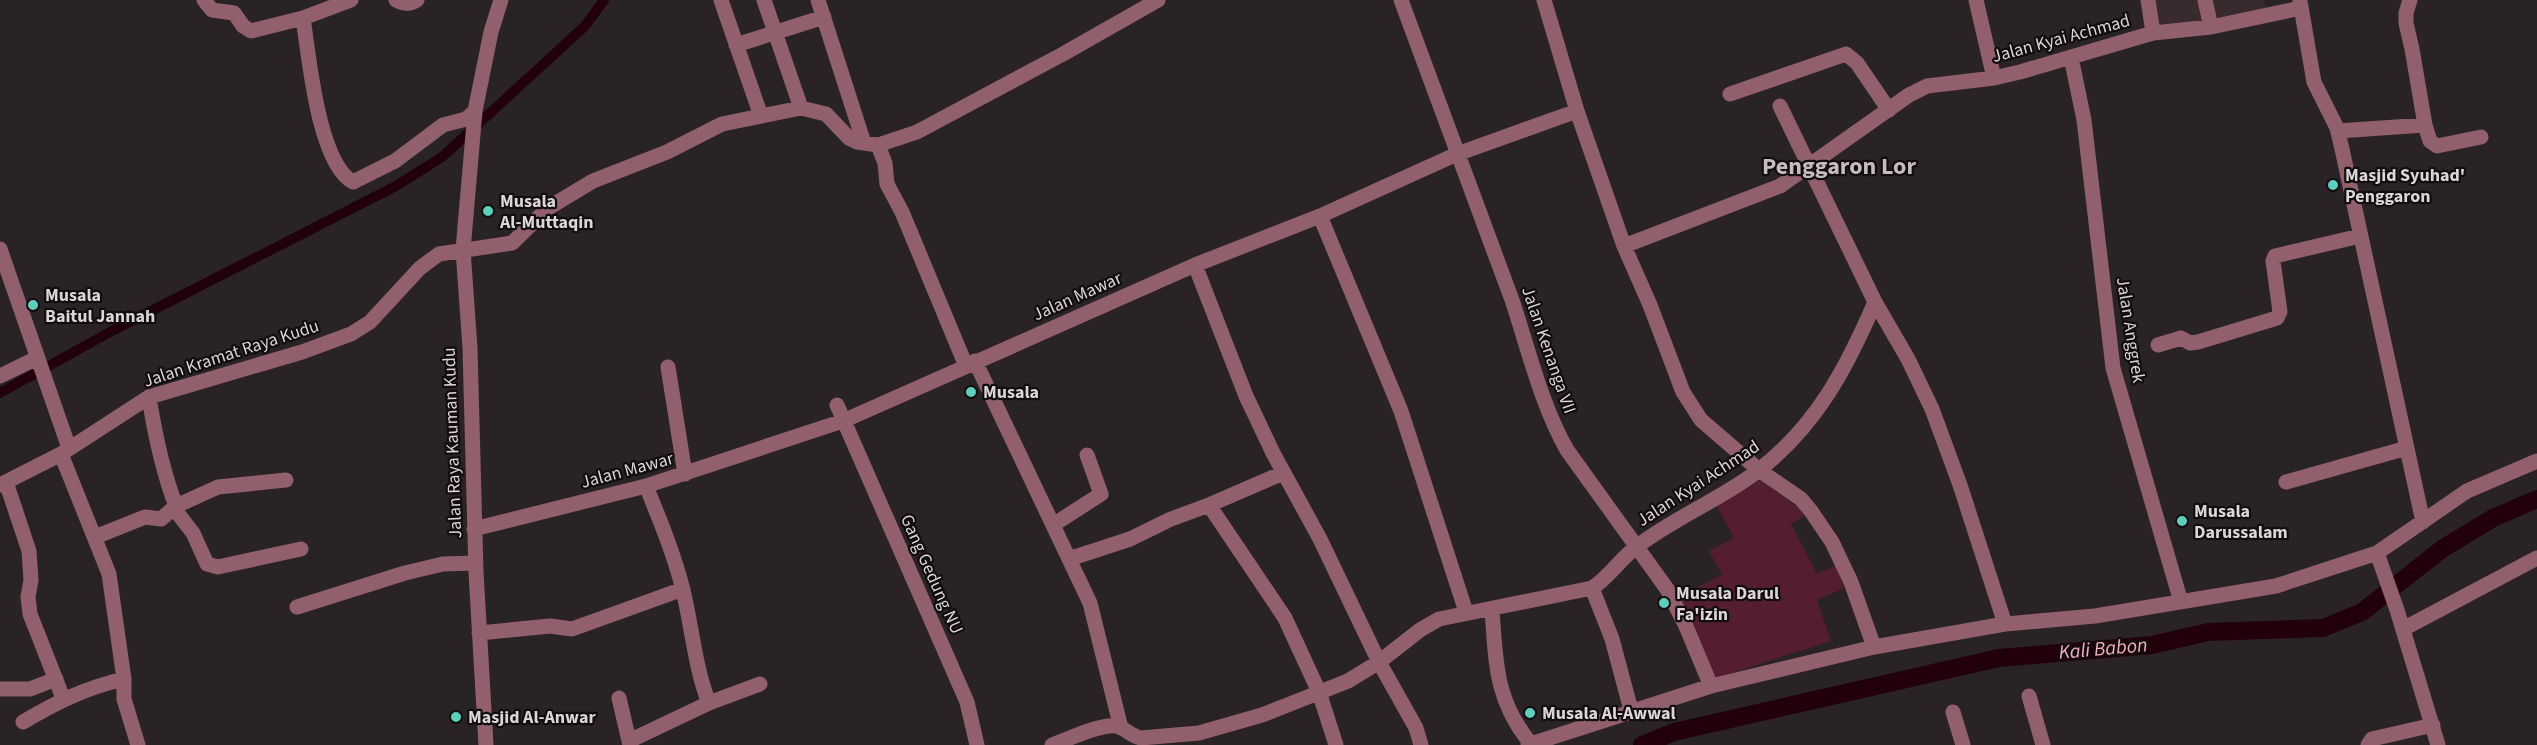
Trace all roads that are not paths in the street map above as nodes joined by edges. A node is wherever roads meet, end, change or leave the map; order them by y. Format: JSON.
{"nodes":[{"id":1,"x":204,"y":0,"type":"edge"},
{"id":2,"x":351,"y":0,"type":"edge"},
{"id":3,"x":396,"y":0,"type":"edge"},
{"id":4,"x":417,"y":0,"type":"edge"},
{"id":5,"x":501,"y":0,"type":"edge"},
{"id":6,"x":721,"y":0,"type":"edge"},
{"id":7,"x":764,"y":0,"type":"edge"},
{"id":8,"x":818,"y":0,"type":"edge"},
{"id":9,"x":1158,"y":0,"type":"edge"},
{"id":10,"x":1401,"y":0,"type":"edge"},
{"id":11,"x":1544,"y":0,"type":"edge"},
{"id":12,"x":1976,"y":0,"type":"edge"},
{"id":13,"x":2148,"y":0,"type":"edge"},
{"id":14,"x":2205,"y":0,"type":"edge"},
{"id":15,"x":2410,"y":0,"type":"edge"},
{"id":16,"x":2300,"y":4,"type":"edge"},
{"id":17,"x":824,"y":17,"type":"junction"},
{"id":18,"x":303,"y":18,"type":"junction"},
{"id":19,"x":2211,"y":27,"type":"junction"},
{"id":20,"x":775,"y":31,"type":"junction"},
{"id":21,"x":2153,"y":33,"type":"junction"},
{"id":22,"x":736,"y":45,"type":"junction"},
{"id":23,"x":2071,"y":57,"type":"junction"},
{"id":24,"x":1994,"y":78,"type":"junction"},
{"id":25,"x":1730,"y":94,"type":"dead end"},
{"id":26,"x":1780,"y":106,"type":"dead end"},
{"id":27,"x":801,"y":108,"type":"junction"},
{"id":28,"x":1889,"y":110,"type":"junction"},
{"id":29,"x":475,"y":111,"type":"junction"},
{"id":30,"x":1577,"y":111,"type":"junction"},
{"id":31,"x":761,"y":116,"type":"junction"},
{"id":32,"x":2425,"y":125,"type":"junction"},
{"id":33,"x":2338,"y":131,"type":"junction"},
{"id":34,"x":2481,"y":137,"type":"dead end"},
{"id":35,"x":871,"y":144,"type":"junction"},
{"id":36,"x":1457,"y":154,"type":"junction"},
{"id":37,"x":1809,"y":166,"type":"junction"},
{"id":38,"x":1320,"y":216,"type":"junction"},
{"id":39,"x":2360,"y":236,"type":"junction"},
{"id":40,"x":1624,"y":246,"type":"junction"},
{"id":41,"x":0,"y":249,"type":"edge"},
{"id":42,"x":463,"y":250,"type":"junction"},
{"id":43,"x":1195,"y":265,"type":"junction"},
{"id":44,"x":1875,"y":302,"type":"junction"},
{"id":45,"x":2158,"y":345,"type":"dead end"},
{"id":46,"x":38,"y":361,"type":"junction"},
{"id":47,"x":970,"y":364,"type":"junction"},
{"id":48,"x":668,"y":367,"type":"dead end"},
{"id":49,"x":0,"y":376,"type":"edge"},
{"id":50,"x":149,"y":397,"type":"junction"},
{"id":51,"x":837,"y":405,"type":"dead end"},
{"id":52,"x":843,"y":421,"type":"junction"},
{"id":53,"x":2407,"y":448,"type":"junction"},
{"id":54,"x":65,"y":451,"type":"junction"},
{"id":55,"x":1087,"y":455,"type":"dead end"},
{"id":56,"x":2537,"y":461,"type":"edge"},
{"id":57,"x":1759,"y":470,"type":"junction"},
{"id":58,"x":1283,"y":473,"type":"junction"},
{"id":59,"x":685,"y":474,"type":"junction"},
{"id":60,"x":286,"y":480,"type":"dead end"},
{"id":61,"x":2286,"y":482,"type":"dead end"},
{"id":62,"x":3,"y":483,"type":"edge"},
{"id":63,"x":646,"y":486,"type":"junction"},
{"id":64,"x":1209,"y":505,"type":"junction"},
{"id":65,"x":176,"y":506,"type":"junction"},
{"id":66,"x":2423,"y":522,"type":"junction"},
{"id":67,"x":1053,"y":525,"type":"junction"},
{"id":68,"x":474,"y":529,"type":"junction"},
{"id":69,"x":95,"y":537,"type":"junction"},
{"id":70,"x":1637,"y":545,"type":"junction"},
{"id":71,"x":301,"y":549,"type":"dead end"},
{"id":72,"x":2378,"y":557,"type":"junction"},
{"id":73,"x":2537,"y":558,"type":"edge"},
{"id":74,"x":1069,"y":559,"type":"junction"},
{"id":75,"x":476,"y":563,"type":"junction"},
{"id":76,"x":1592,"y":588,"type":"junction"},
{"id":77,"x":683,"y":589,"type":"junction"},
{"id":78,"x":2181,"y":602,"type":"junction"},
{"id":79,"x":297,"y":607,"type":"dead end"},
{"id":80,"x":1492,"y":610,"type":"junction"},
{"id":81,"x":1466,"y":612,"type":"junction"},
{"id":82,"x":2005,"y":624,"type":"junction"},
{"id":83,"x":2403,"y":629,"type":"junction"},
{"id":84,"x":479,"y":633,"type":"junction"},
{"id":85,"x":1874,"y":647,"type":"junction"},
{"id":86,"x":1379,"y":662,"type":"junction"},
{"id":87,"x":56,"y":679,"type":"junction"},
{"id":88,"x":124,"y":679,"type":"junction"},
{"id":89,"x":760,"y":684,"type":"dead end"},
{"id":90,"x":1711,"y":686,"type":"junction"},
{"id":91,"x":0,"y":689,"type":"edge"},
{"id":92,"x":1319,"y":692,"type":"junction"},
{"id":93,"x":2029,"y":696,"type":"dead end"},
{"id":94,"x":619,"y":698,"type":"dead end"},
{"id":95,"x":63,"y":699,"type":"junction"},
{"id":96,"x":709,"y":703,"type":"junction"},
{"id":97,"x":1631,"y":710,"type":"junction"},
{"id":98,"x":1953,"y":712,"type":"dead end"},
{"id":99,"x":23,"y":722,"type":"dead end"},
{"id":100,"x":2433,"y":725,"type":"junction"},
{"id":101,"x":1121,"y":728,"type":"junction"},
{"id":102,"x":1201,"y":739,"type":"edge"},
{"id":103,"x":1076,"y":741,"type":"edge"},
{"id":104,"x":629,"y":743,"type":"edge"},
{"id":105,"x":1529,"y":744,"type":"edge"},
{"id":106,"x":138,"y":745,"type":"edge"},
{"id":107,"x":486,"y":745,"type":"edge"},
{"id":108,"x":977,"y":745,"type":"edge"},
{"id":109,"x":1052,"y":745,"type":"edge"},
{"id":110,"x":1336,"y":745,"type":"edge"},
{"id":111,"x":1421,"y":745,"type":"edge"},
{"id":112,"x":1963,"y":745,"type":"edge"},
{"id":113,"x":2043,"y":745,"type":"edge"},
{"id":114,"x":2368,"y":745,"type":"edge"},
{"id":115,"x":2438,"y":745,"type":"edge"}],
"edges":[{"from":1,"to":18,"type":"street"},
{"from":2,"to":18,"type":"street"},
{"from":3,"to":4,"type":"street"},
{"from":5,"to":29,"type":"street"},
{"from":6,"to":22,"type":"street"},
{"from":7,"to":20,"type":"street"},
{"from":8,"to":17,"type":"street"},
{"from":9,"to":35,"type":"street"},
{"from":10,"to":36,"type":"street","name":"Jalan Kenanga VII"},
{"from":11,"to":30,"type":"street"},
{"from":12,"to":24,"type":"street"},
{"from":13,"to":21,"type":"street"},
{"from":14,"to":19,"type":"street"},
{"from":15,"to":32,"type":"street"},
{"from":16,"to":19,"type":"street","name":"Jalan Kyai Achmad"},
{"from":16,"to":33,"type":"street"},
{"from":17,"to":20,"type":"street"},
{"from":17,"to":35,"type":"street"},
{"from":18,"to":29,"type":"street"},
{"from":19,"to":21,"type":"street","name":"Jalan Kyai Achmad"},
{"from":20,"to":22,"type":"street"},
{"from":20,"to":27,"type":"street"},
{"from":21,"to":23,"type":"street","name":"Jalan Kyai Achmad"},
{"from":22,"to":31,"type":"street"},
{"from":23,"to":24,"type":"street","name":"Jalan Kyai Achmad"},
{"from":23,"to":78,"type":"street","name":"Jalan Anggrek"},
{"from":24,"to":28,"type":"street","name":"Jalan Kyai Achmad"},
{"from":25,"to":28,"type":"street"},
{"from":26,"to":37,"type":"street"},
{"from":27,"to":31,"type":"street","name":"Jalan Kramat Raya Kudu"},
{"from":27,"to":35,"type":"street"},
{"from":28,"to":37,"type":"street","name":"Jalan Kyai Achmad"},
{"from":29,"to":42,"type":"street","name":"Jalan Raya Kauman Kudu"},
{"from":30,"to":36,"type":"street","name":"Jalan Mawar"},
{"from":30,"to":40,"type":"street"},
{"from":31,"to":42,"type":"street","name":"Jalan Kramat Raya Kudu"},
{"from":32,"to":33,"type":"street"},
{"from":32,"to":34,"type":"street"},
{"from":33,"to":39,"type":"street"},
{"from":35,"to":47,"type":"street"},
{"from":36,"to":38,"type":"street","name":"Jalan Mawar"},
{"from":36,"to":70,"type":"street","name":"Jalan Kenanga VII"},
{"from":37,"to":40,"type":"street","name":"Jalan Kyai Achmad"},
{"from":37,"to":44,"type":"street"},
{"from":38,"to":43,"type":"street","name":"Jalan Mawar"},
{"from":38,"to":81,"type":"street"},
{"from":39,"to":45,"type":"street"},
{"from":39,"to":53,"type":"street"},
{"from":40,"to":57,"type":"street"},
{"from":41,"to":46,"type":"street"},
{"from":42,"to":50,"type":"street","name":"Jalan Kramat Raya Kudu"},
{"from":42,"to":68,"type":"street","name":"Jalan Raya Kauman Kudu"},
{"from":43,"to":47,"type":"street","name":"Jalan Mawar"},
{"from":43,"to":58,"type":"street"},
{"from":44,"to":57,"type":"street","name":"Jalan Kyai Achmad"},
{"from":44,"to":82,"type":"street"},
{"from":46,"to":49,"type":"street"},
{"from":46,"to":54,"type":"street"},
{"from":47,"to":52,"type":"street","name":"Jalan Mawar"},
{"from":47,"to":67,"type":"street"},
{"from":48,"to":59,"type":"street"},
{"from":50,"to":54,"type":"street","name":"Jalan Kramat Raya Kudu"},
{"from":50,"to":65,"type":"street"},
{"from":51,"to":52,"type":"street","name":"Gang Gedung NU"},
{"from":52,"to":59,"type":"street","name":"Jalan Mawar"},
{"from":52,"to":108,"type":"street","name":"Gang Gedung NU"},
{"from":53,"to":61,"type":"street"},
{"from":53,"to":66,"type":"street"},
{"from":54,"to":62,"type":"street","name":"Jalan Kramat Raya Kudu"},
{"from":54,"to":69,"type":"street"},
{"from":55,"to":67,"type":"street"},
{"from":56,"to":66,"type":"street"},
{"from":57,"to":70,"type":"street","name":"Jalan Kyai Achmad"},
{"from":57,"to":85,"type":"street"},
{"from":58,"to":64,"type":"street"},
{"from":58,"to":86,"type":"street"},
{"from":59,"to":63,"type":"street","name":"Jalan Mawar"},
{"from":60,"to":65,"type":"street"},
{"from":62,"to":87,"type":"street"},
{"from":63,"to":68,"type":"street","name":"Jalan Mawar"},
{"from":63,"to":77,"type":"street"},
{"from":64,"to":74,"type":"street"},
{"from":64,"to":92,"type":"street"},
{"from":65,"to":69,"type":"street"},
{"from":65,"to":71,"type":"street"},
{"from":66,"to":72,"type":"street"},
{"from":67,"to":74,"type":"street"},
{"from":68,"to":75,"type":"street","name":"Jalan Raya Kauman Kudu"},
{"from":69,"to":88,"type":"street"},
{"from":70,"to":76,"type":"street","name":"Jalan Kyai Achmad"},
{"from":70,"to":90,"type":"street","name":"Jalan Kenanga VII"},
{"from":72,"to":78,"type":"street"},
{"from":72,"to":83,"type":"street"},
{"from":73,"to":83,"type":"street"},
{"from":74,"to":101,"type":"street"},
{"from":75,"to":79,"type":"street"},
{"from":75,"to":84,"type":"street","name":"Jalan Raya Kauman Kudu"},
{"from":76,"to":80,"type":"street","name":"Jalan Kyai Achmad"},
{"from":76,"to":97,"type":"street"},
{"from":77,"to":84,"type":"street"},
{"from":77,"to":96,"type":"street"},
{"from":78,"to":82,"type":"street"},
{"from":80,"to":81,"type":"street","name":"Jalan Kyai Achmad"},
{"from":80,"to":105,"type":"street"},
{"from":81,"to":86,"type":"street","name":"Jalan Kyai Achmad"},
{"from":82,"to":85,"type":"street"},
{"from":83,"to":100,"type":"street"},
{"from":84,"to":107,"type":"street","name":"Jalan Raya Kauman Kudu"},
{"from":85,"to":90,"type":"street"},
{"from":86,"to":92,"type":"street","name":"Jalan Kyai Achmad"},
{"from":86,"to":111,"type":"street"},
{"from":87,"to":91,"type":"street"},
{"from":87,"to":95,"type":"street"},
{"from":88,"to":95,"type":"street"},
{"from":88,"to":106,"type":"street"},
{"from":89,"to":96,"type":"street"},
{"from":90,"to":97,"type":"street"},
{"from":92,"to":102,"type":"street","name":"Jalan Kyai Achmad"},
{"from":92,"to":110,"type":"street"},
{"from":93,"to":113,"type":"street"},
{"from":94,"to":104,"type":"street"},
{"from":95,"to":99,"type":"street"},
{"from":96,"to":104,"type":"street"},
{"from":97,"to":105,"type":"street"},
{"from":98,"to":112,"type":"street"},
{"from":100,"to":114,"type":"street"},
{"from":100,"to":115,"type":"street"},
{"from":101,"to":102,"type":"street","name":"Jalan Kyai Achmad"},
{"from":101,"to":103,"type":"street","name":"Jalan Kyai Achmad"},
{"from":103,"to":109,"type":"street","name":"Jalan Kyai Achmad"}]}
